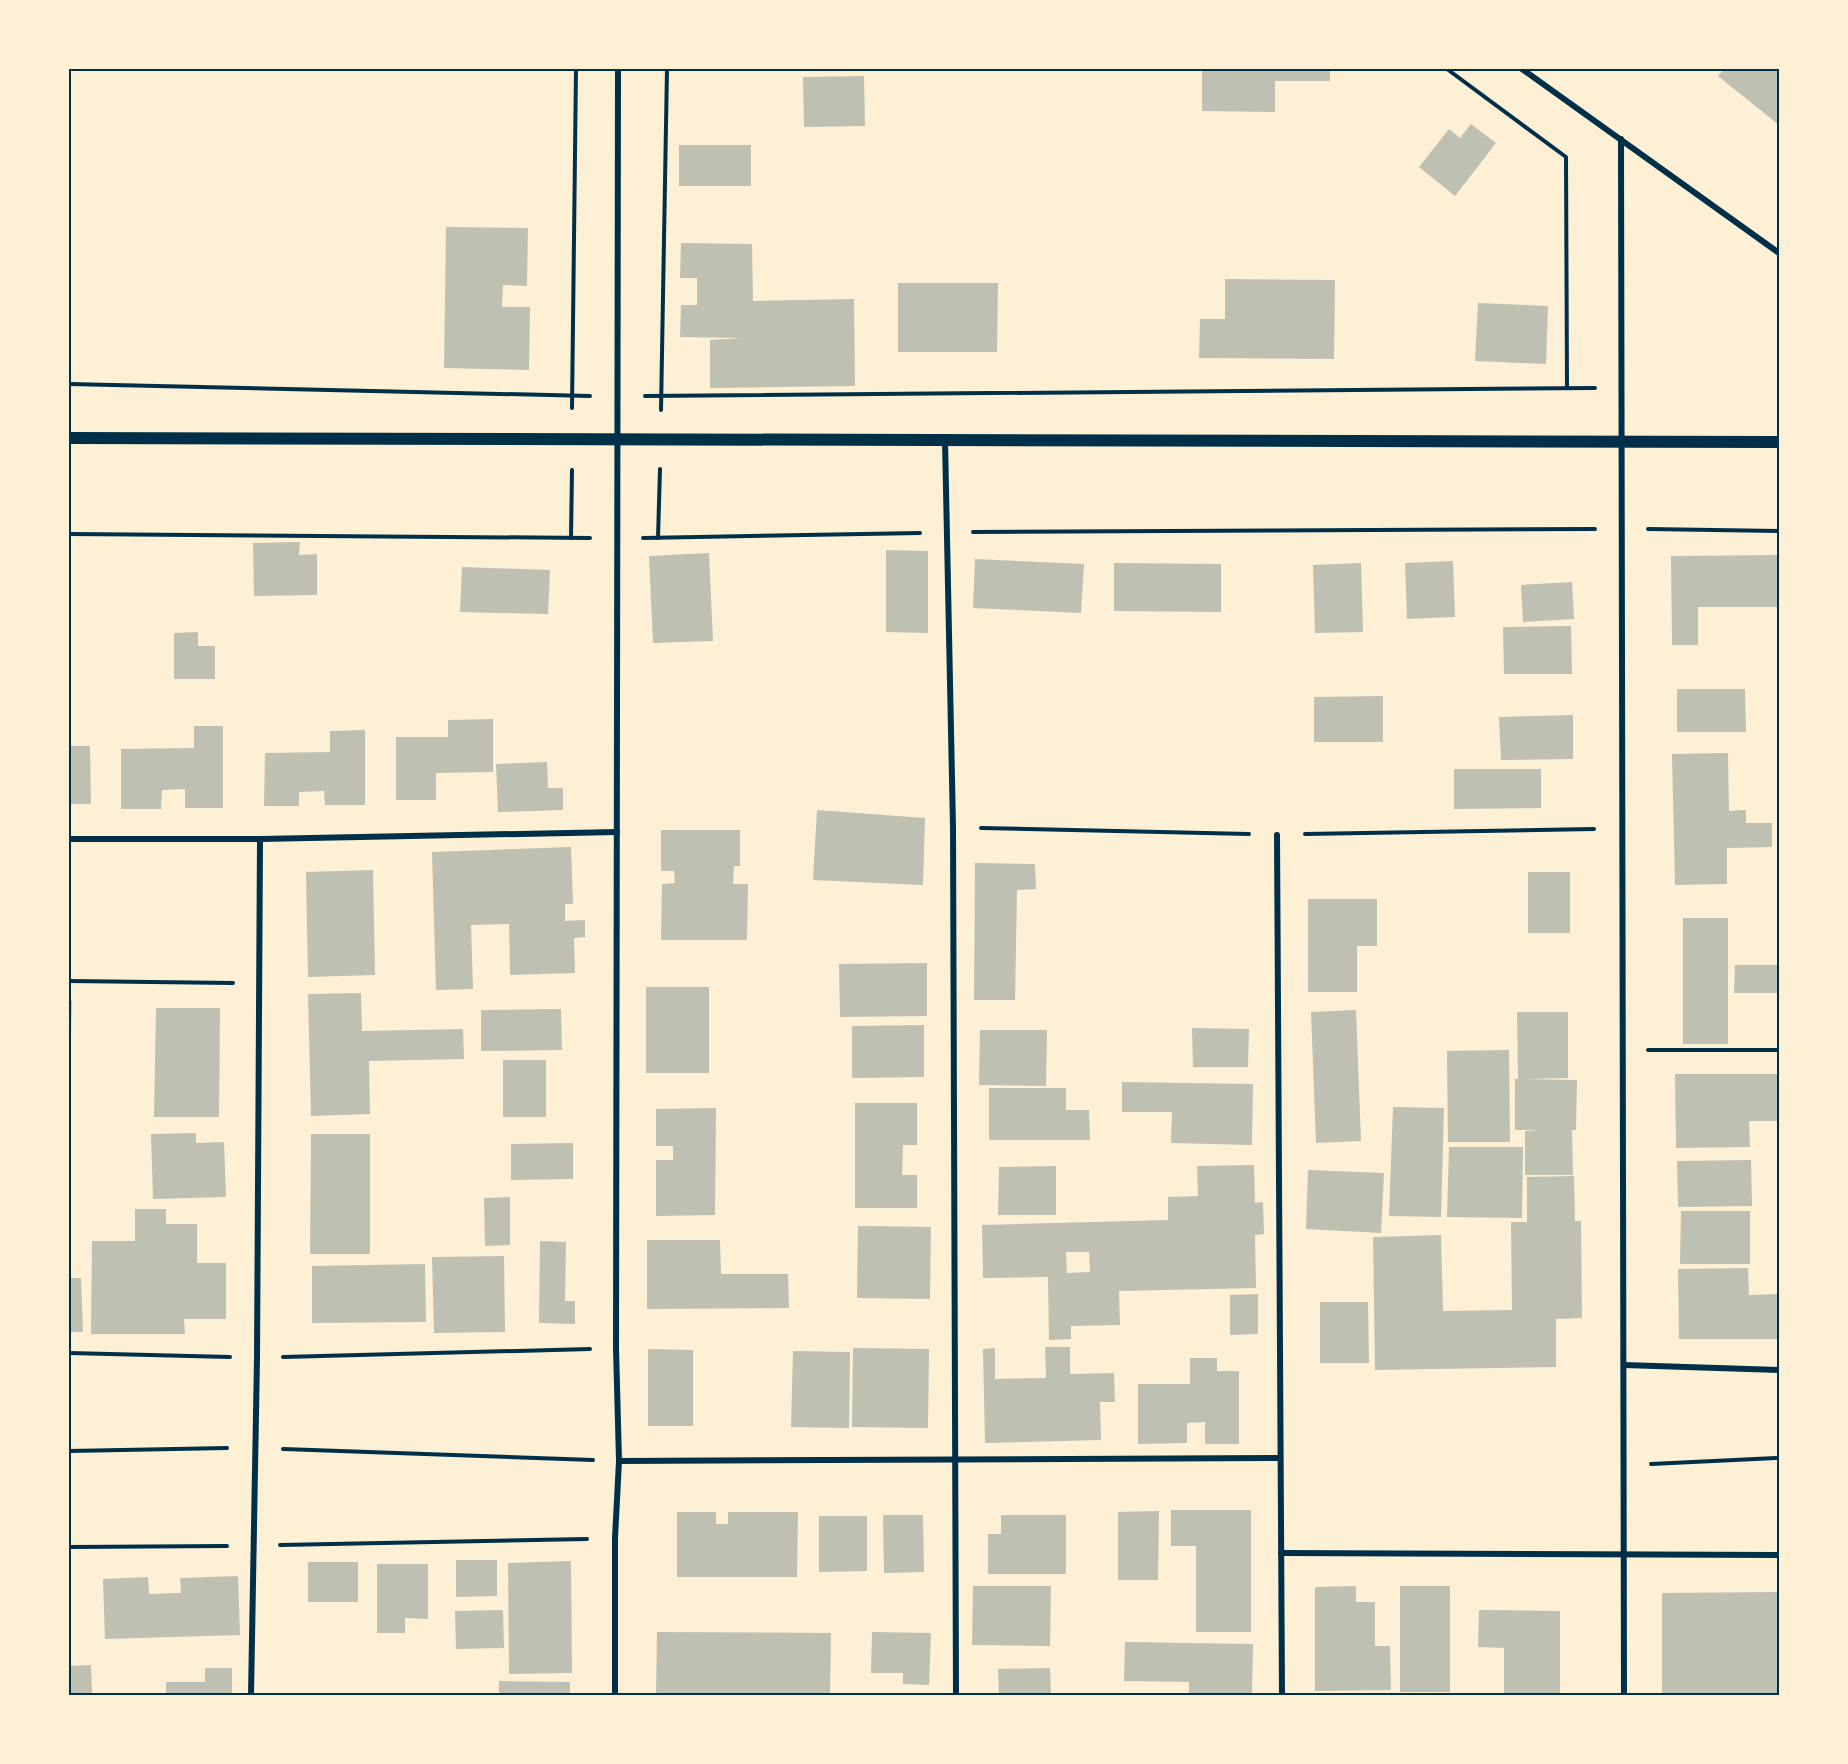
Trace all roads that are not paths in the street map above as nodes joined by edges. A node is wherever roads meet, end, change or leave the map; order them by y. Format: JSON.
{"nodes":[{"id":1,"x":618,"y":69,"type":"edge"},
{"id":2,"x":1522,"y":69,"type":"edge"},
{"id":3,"x":1622,"y":139,"type":"junction"},
{"id":4,"x":1779,"y":253,"type":"edge"},
{"id":5,"x":69,"y":438,"type":"edge"},
{"id":6,"x":617,"y":439,"type":"junction"},
{"id":7,"x":945,"y":441,"type":"junction"},
{"id":8,"x":1622,"y":442,"type":"junction"},
{"id":9,"x":1779,"y":442,"type":"edge"},
{"id":10,"x":617,"y":832,"type":"junction"},
{"id":11,"x":1277,"y":835,"type":"dead end"},
{"id":12,"x":260,"y":838,"type":"junction"},
{"id":13,"x":69,"y":839,"type":"edge"},
{"id":14,"x":1624,"y":1365,"type":"junction"},
{"id":15,"x":1779,"y":1370,"type":"edge"},
{"id":16,"x":1280,"y":1458,"type":"junction"},
{"id":17,"x":956,"y":1460,"type":"junction"},
{"id":18,"x":619,"y":1461,"type":"junction"},
{"id":19,"x":1281,"y":1553,"type":"junction"},
{"id":20,"x":1624,"y":1554,"type":"junction"},
{"id":21,"x":1779,"y":1555,"type":"edge"},
{"id":22,"x":251,"y":1695,"type":"edge"},
{"id":23,"x":615,"y":1695,"type":"edge"},
{"id":24,"x":956,"y":1695,"type":"edge"},
{"id":25,"x":1282,"y":1695,"type":"edge"},
{"id":26,"x":1624,"y":1695,"type":"edge"}],
"edges":[{"from":1,"to":6,"type":"street"},
{"from":2,"to":3,"type":"street"},
{"from":3,"to":4,"type":"street"},
{"from":3,"to":8,"type":"street"},
{"from":5,"to":6,"type":"main road"},
{"from":6,"to":7,"type":"main road"},
{"from":6,"to":10,"type":"street"},
{"from":7,"to":8,"type":"main road"},
{"from":7,"to":17,"type":"street"},
{"from":8,"to":9,"type":"main road"},
{"from":8,"to":14,"type":"street"},
{"from":10,"to":12,"type":"street"},
{"from":10,"to":18,"type":"street"},
{"from":11,"to":16,"type":"street"},
{"from":12,"to":13,"type":"street"},
{"from":12,"to":22,"type":"street"},
{"from":14,"to":15,"type":"street"},
{"from":14,"to":20,"type":"street"},
{"from":16,"to":17,"type":"street"},
{"from":16,"to":19,"type":"street"},
{"from":17,"to":18,"type":"street"},
{"from":17,"to":24,"type":"street"},
{"from":18,"to":23,"type":"street"},
{"from":19,"to":20,"type":"street"},
{"from":19,"to":25,"type":"street"},
{"from":20,"to":21,"type":"street"},
{"from":20,"to":26,"type":"street"}]}
